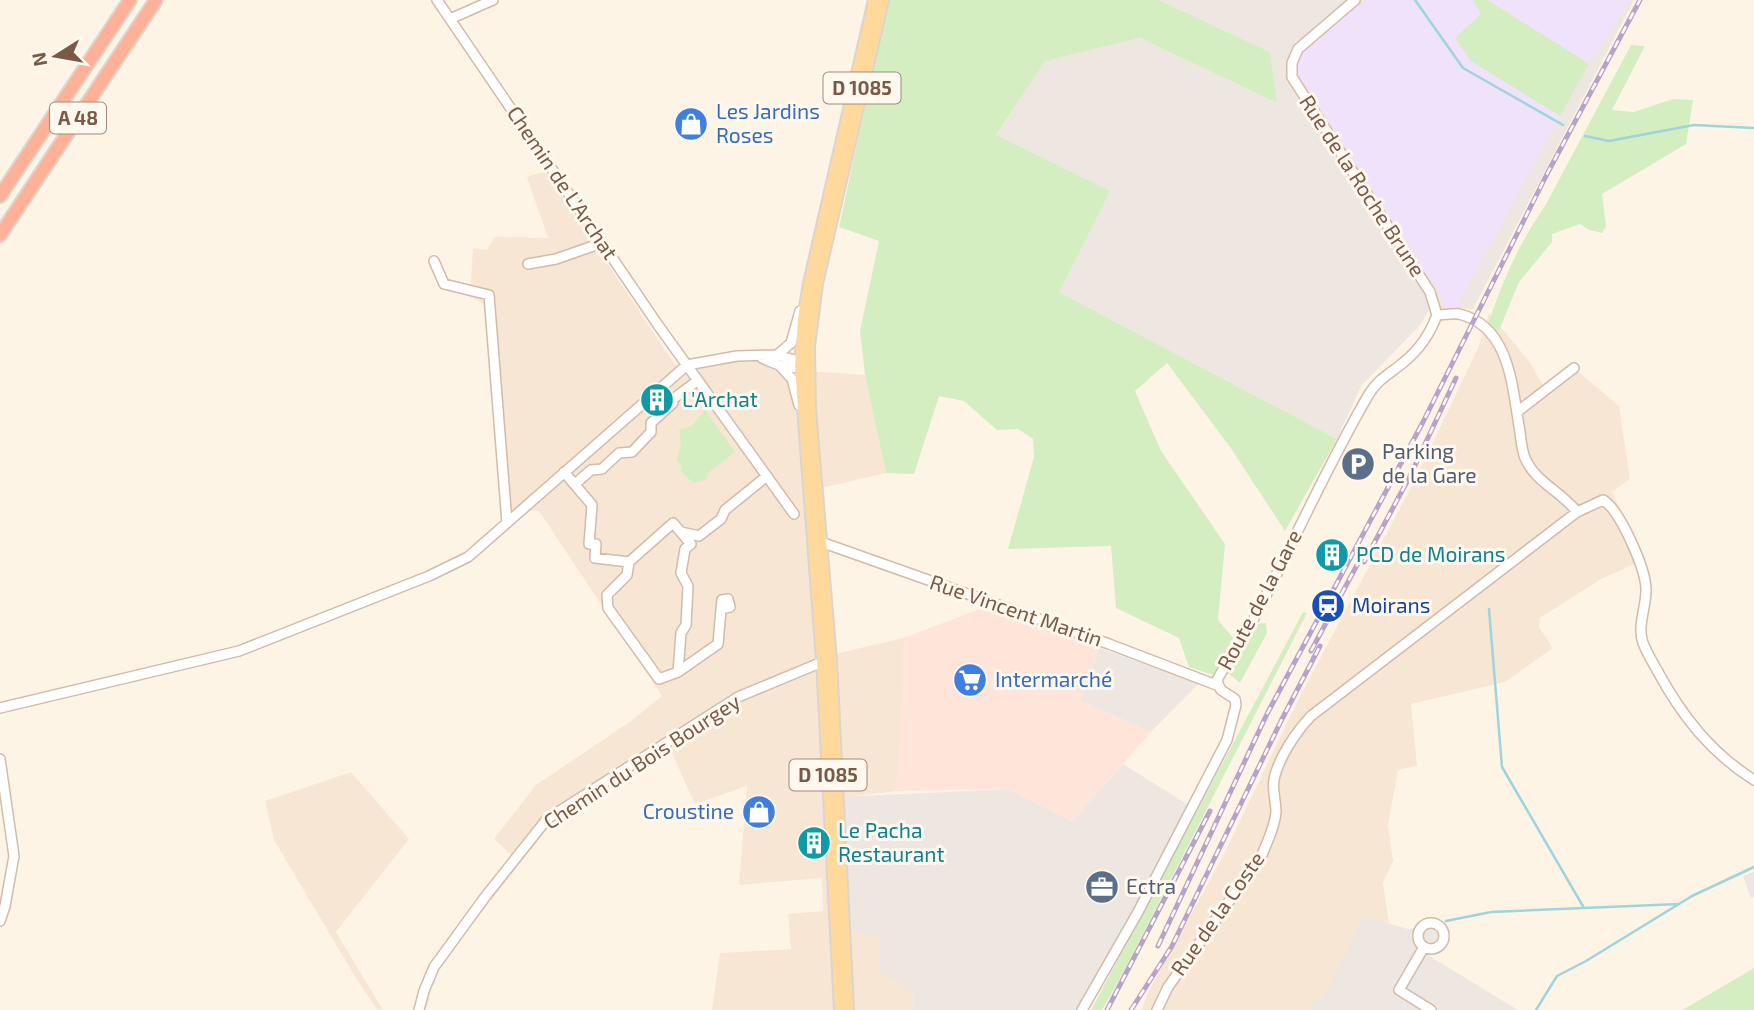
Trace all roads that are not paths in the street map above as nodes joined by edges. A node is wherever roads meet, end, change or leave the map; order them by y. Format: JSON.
{"nodes":[{"id":1,"x":130,"y":0,"type":"edge"},
{"id":2,"x":156,"y":0,"type":"edge"},
{"id":3,"x":437,"y":0,"type":"edge"},
{"id":4,"x":493,"y":0,"type":"edge"},
{"id":5,"x":874,"y":0,"type":"edge"},
{"id":6,"x":883,"y":0,"type":"edge"},
{"id":7,"x":1355,"y":0,"type":"edge"},
{"id":8,"x":450,"y":19,"type":"junction"},
{"id":9,"x":0,"y":196,"type":"edge"},
{"id":10,"x":0,"y":235,"type":"edge"},
{"id":11,"x":602,"y":243,"type":"junction"},
{"id":12,"x":434,"y":261,"type":"dead end"},
{"id":13,"x":528,"y":264,"type":"dead end"},
{"id":14,"x":809,"y":283,"type":"junction"},
{"id":15,"x":1437,"y":315,"type":"junction"},
{"id":16,"x":783,"y":361,"type":"junction"},
{"id":17,"x":687,"y":365,"type":"junction"},
{"id":18,"x":803,"y":365,"type":"junction"},
{"id":19,"x":1574,"y":368,"type":"dead end"},
{"id":20,"x":697,"y":380,"type":"junction"},
{"id":21,"x":1517,"y":412,"type":"junction"},
{"id":22,"x":805,"y":436,"type":"junction"},
{"id":23,"x":564,"y":472,"type":"junction"},
{"id":24,"x":767,"y":476,"type":"junction"},
{"id":25,"x":575,"y":484,"type":"junction"},
{"id":26,"x":1577,"y":512,"type":"junction"},
{"id":27,"x":794,"y":514,"type":"dead end"},
{"id":28,"x":507,"y":523,"type":"junction"},
{"id":29,"x":681,"y":532,"type":"junction"},
{"id":30,"x":817,"y":541,"type":"junction"},
{"id":31,"x":629,"y":562,"type":"junction"},
{"id":32,"x":721,"y":609,"type":"dead end"},
{"id":33,"x":827,"y":660,"type":"junction"},
{"id":34,"x":678,"y":673,"type":"junction"},
{"id":35,"x":1219,"y":686,"type":"junction"},
{"id":36,"x":0,"y":708,"type":"edge"},
{"id":37,"x":0,"y":759,"type":"edge"},
{"id":38,"x":1754,"y":780,"type":"edge"},
{"id":39,"x":0,"y":920,"type":"edge"},
{"id":40,"x":1424,"y":947,"type":"dead end"},
{"id":41,"x":419,"y":1010,"type":"edge"},
{"id":42,"x":840,"y":1010,"type":"edge"},
{"id":43,"x":848,"y":1010,"type":"edge"},
{"id":44,"x":1082,"y":1010,"type":"edge"},
{"id":45,"x":1157,"y":1010,"type":"edge"},
{"id":46,"x":1431,"y":1010,"type":"edge"}],
"edges":[{"from":1,"to":9,"type":"highway","number":"A 48"},
{"from":2,"to":10,"type":"highway","number":"A 48"},
{"from":3,"to":8,"type":"street","name":"Chemin de L'Archat"},
{"from":4,"to":8,"type":"street"},
{"from":5,"to":14,"type":"main road","number":"D 1085"},
{"from":6,"to":18,"type":"main road","number":"D 1085"},
{"from":7,"to":15,"type":"street","name":"Rue de la Roche Brune"},
{"from":8,"to":11,"type":"street","name":"Chemin de L'Archat"},
{"from":11,"to":13,"type":"street"},
{"from":11,"to":17,"type":"street","name":"Chemin de L'Archat"},
{"from":12,"to":28,"type":"street"},
{"from":14,"to":16,"type":"street"},
{"from":14,"to":18,"type":"main road","number":"D 1085"},
{"from":15,"to":21,"type":"street"},
{"from":15,"to":35,"type":"street","name":"Route de la Gare"},
{"from":16,"to":17,"type":"street"},
{"from":16,"to":18,"type":"street"},
{"from":16,"to":22,"type":"street"},
{"from":17,"to":20,"type":"street","name":"Chemin de L'Archat"},
{"from":17,"to":23,"type":"street"},
{"from":18,"to":22,"type":"main road","number":"D 1085"},
{"from":18,"to":30,"type":"main road","number":"D 1085"},
{"from":19,"to":21,"type":"street"},
{"from":20,"to":24,"type":"street","name":"Chemin de L'Archat"},
{"from":20,"to":25,"type":"street"},
{"from":21,"to":26,"type":"street"},
{"from":22,"to":30,"type":"main road","number":"D 1085"},
{"from":23,"to":25,"type":"street"},
{"from":23,"to":28,"type":"street"},
{"from":24,"to":27,"type":"street","name":"Chemin de L'Archat"},
{"from":24,"to":29,"type":"street"},
{"from":25,"to":31,"type":"street"},
{"from":26,"to":38,"type":"street"},
{"from":26,"to":45,"type":"street","name":"Rue de la Coste"},
{"from":28,"to":36,"type":"street"},
{"from":29,"to":31,"type":"street"},
{"from":29,"to":34,"type":"street"},
{"from":30,"to":33,"type":"main road","number":"D 1085"},
{"from":30,"to":35,"type":"street","name":"Rue Vincent Martin"},
{"from":31,"to":34,"type":"street"},
{"from":32,"to":34,"type":"street"},
{"from":33,"to":41,"type":"street","name":"Chemin du Bois Bourgey"},
{"from":33,"to":42,"type":"main road","number":"D 1085"},
{"from":33,"to":43,"type":"main road","number":"D 1085"},
{"from":35,"to":44,"type":"street","name":"Route de la Gare"},
{"from":37,"to":39,"type":"street"},
{"from":40,"to":46,"type":"street"}]}
